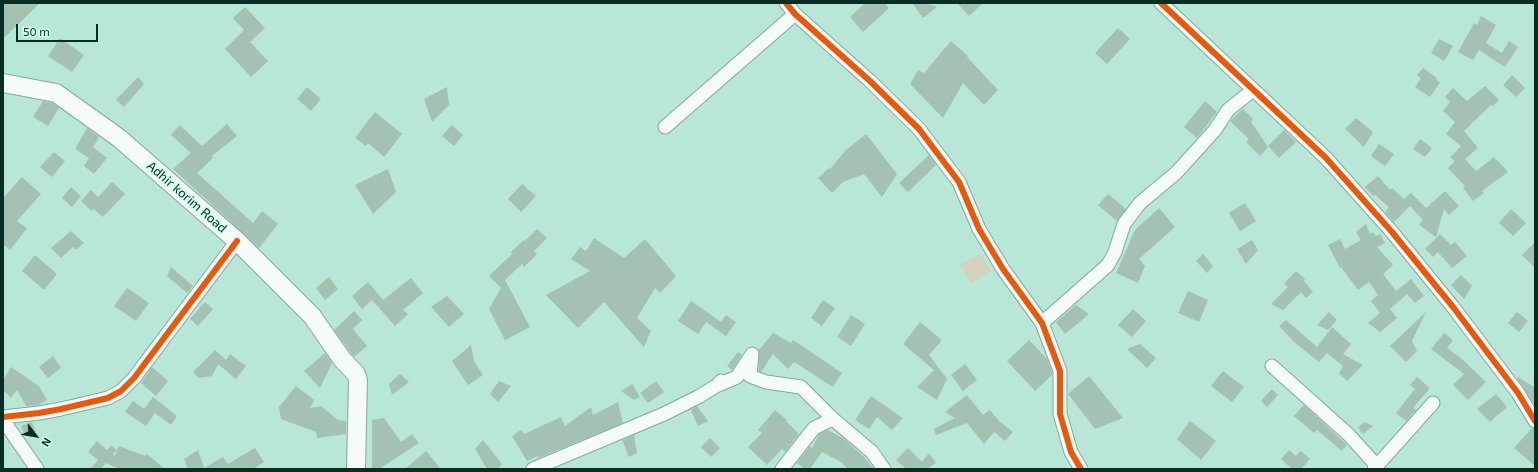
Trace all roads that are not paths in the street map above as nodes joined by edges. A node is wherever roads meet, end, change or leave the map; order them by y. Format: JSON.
{"nodes":[{"id":1,"x":786,"y":3,"type":"edge"},
{"id":2,"x":1161,"y":3,"type":"edge"},
{"id":3,"x":796,"y":14,"type":"junction"},
{"id":4,"x":3,"y":83,"type":"edge"},
{"id":5,"x":1253,"y":90,"type":"junction"},
{"id":6,"x":665,"y":127,"type":"dead end"},
{"id":7,"x":237,"y":241,"type":"junction"},
{"id":8,"x":1042,"y":323,"type":"junction"},
{"id":9,"x":1272,"y":366,"type":"dead end"},
{"id":10,"x":1433,"y":403,"type":"dead end"},
{"id":11,"x":3,"y":418,"type":"edge"},
{"id":12,"x":833,"y":419,"type":"junction"},
{"id":13,"x":1535,"y":420,"type":"edge"},
{"id":14,"x":1376,"y":468,"type":"edge"},
{"id":15,"x":37,"y":469,"type":"edge"},
{"id":16,"x":356,"y":469,"type":"edge"},
{"id":17,"x":533,"y":469,"type":"edge"},
{"id":18,"x":782,"y":469,"type":"edge"},
{"id":19,"x":884,"y":469,"type":"edge"},
{"id":20,"x":1081,"y":469,"type":"edge"}],
"edges":[{"from":1,"to":3,"type":"street"},
{"from":2,"to":5,"type":"street"},
{"from":3,"to":6,"type":"street"},
{"from":3,"to":8,"type":"street"},
{"from":4,"to":7,"type":"main road","name":"Adhir korim Road"},
{"from":5,"to":8,"type":"street"},
{"from":5,"to":13,"type":"street"},
{"from":7,"to":11,"type":"street"},
{"from":7,"to":16,"type":"main road","name":"Adhir korim Road"},
{"from":8,"to":20,"type":"street"},
{"from":9,"to":14,"type":"street"},
{"from":10,"to":14,"type":"street"},
{"from":11,"to":15,"type":"street"},
{"from":12,"to":17,"type":"street"},
{"from":12,"to":18,"type":"street"},
{"from":12,"to":19,"type":"street"}]}
